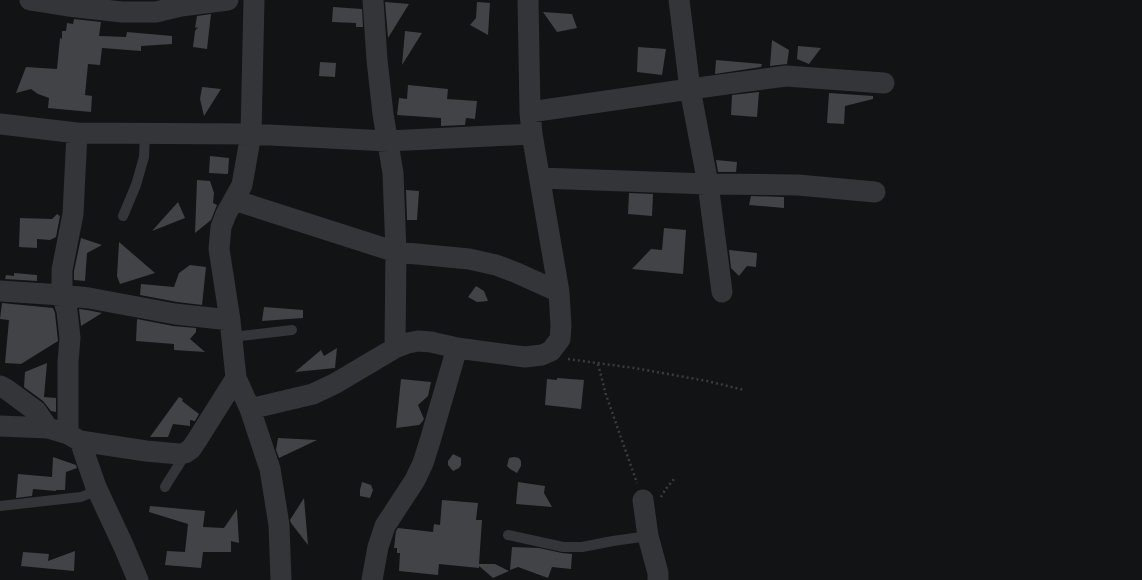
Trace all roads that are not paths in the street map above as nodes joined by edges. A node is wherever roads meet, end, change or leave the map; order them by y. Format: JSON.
{"nodes":[{"id":1,"x":30,"y":0,"type":"edge"},
{"id":2,"x":228,"y":0,"type":"edge"},
{"id":3,"x":254,"y":0,"type":"edge"},
{"id":4,"x":373,"y":0,"type":"edge"},
{"id":5,"x":528,"y":0,"type":"edge"},
{"id":6,"x":679,"y":0,"type":"edge"},
{"id":7,"x":884,"y":83,"type":"dead end"},
{"id":8,"x":690,"y":88,"type":"junction"},
{"id":9,"x":530,"y":112,"type":"junction"},
{"id":10,"x":0,"y":124,"type":"edge"},
{"id":11,"x":77,"y":133,"type":"junction"},
{"id":12,"x":145,"y":134,"type":"junction"},
{"id":13,"x":251,"y":134,"type":"junction"},
{"id":14,"x":532,"y":134,"type":"junction"},
{"id":15,"x":388,"y":142,"type":"junction"},
{"id":16,"x":540,"y":178,"type":"junction"},
{"id":17,"x":708,"y":184,"type":"junction"},
{"id":18,"x":875,"y":192,"type":"dead end"},
{"id":19,"x":234,"y":200,"type":"junction"},
{"id":20,"x":123,"y":216,"type":"dead end"},
{"id":21,"x":396,"y":252,"type":"junction"},
{"id":22,"x":0,"y":291,"type":"edge"},
{"id":23,"x":559,"y":292,"type":"junction"},
{"id":24,"x":722,"y":292,"type":"dead end"},
{"id":25,"x":62,"y":295,"type":"junction"},
{"id":26,"x":231,"y":329,"type":"junction"},
{"id":27,"x":292,"y":330,"type":"dead end"},
{"id":28,"x":395,"y":348,"type":"junction"},
{"id":29,"x":457,"y":348,"type":"junction"},
{"id":30,"x":236,"y":378,"type":"junction"},
{"id":31,"x":0,"y":386,"type":"edge"},
{"id":32,"x":250,"y":409,"type":"junction"},
{"id":33,"x":0,"y":426,"type":"edge"},
{"id":34,"x":48,"y":428,"type":"junction"},
{"id":35,"x":74,"y":437,"type":"junction"},
{"id":36,"x":185,"y":453,"type":"junction"},
{"id":37,"x":165,"y":488,"type":"dead end"},
{"id":38,"x":98,"y":490,"type":"junction"},
{"id":39,"x":643,"y":500,"type":"road end"},
{"id":40,"x":0,"y":506,"type":"edge"},
{"id":41,"x":508,"y":535,"type":"dead end"},
{"id":42,"x":648,"y":536,"type":"junction"},
{"id":43,"x":138,"y":580,"type":"edge"},
{"id":44,"x":281,"y":580,"type":"edge"},
{"id":45,"x":372,"y":580,"type":"edge"},
{"id":46,"x":658,"y":580,"type":"edge"}],
"edges":[{"from":1,"to":2,"type":"street"},
{"from":3,"to":13,"type":"street"},
{"from":4,"to":15,"type":"street"},
{"from":5,"to":9,"type":"street"},
{"from":6,"to":8,"type":"street"},
{"from":7,"to":8,"type":"street"},
{"from":8,"to":9,"type":"street"},
{"from":8,"to":17,"type":"street"},
{"from":9,"to":14,"type":"street"},
{"from":10,"to":11,"type":"street"},
{"from":11,"to":12,"type":"street"},
{"from":11,"to":25,"type":"street"},
{"from":12,"to":13,"type":"street"},
{"from":12,"to":20,"type":"lane"},
{"from":13,"to":15,"type":"street"},
{"from":13,"to":19,"type":"street"},
{"from":14,"to":15,"type":"street"},
{"from":14,"to":16,"type":"street"},
{"from":15,"to":21,"type":"street"},
{"from":16,"to":17,"type":"street"},
{"from":16,"to":23,"type":"street"},
{"from":17,"to":18,"type":"street"},
{"from":17,"to":24,"type":"street"},
{"from":19,"to":21,"type":"street"},
{"from":19,"to":26,"type":"street"},
{"from":21,"to":23,"type":"street"},
{"from":21,"to":28,"type":"street"},
{"from":22,"to":25,"type":"street"},
{"from":23,"to":29,"type":"street"},
{"from":25,"to":26,"type":"street"},
{"from":25,"to":35,"type":"street"},
{"from":26,"to":27,"type":"lane"},
{"from":26,"to":30,"type":"street"},
{"from":28,"to":29,"type":"street"},
{"from":28,"to":32,"type":"street"},
{"from":29,"to":45,"type":"street"},
{"from":30,"to":32,"type":"street"},
{"from":30,"to":36,"type":"street"},
{"from":31,"to":34,"type":"street"},
{"from":32,"to":44,"type":"street"},
{"from":33,"to":34,"type":"street"},
{"from":34,"to":35,"type":"street"},
{"from":35,"to":36,"type":"street"},
{"from":35,"to":38,"type":"street"},
{"from":36,"to":37,"type":"lane"},
{"from":38,"to":40,"type":"lane"},
{"from":38,"to":43,"type":"street"},
{"from":39,"to":42,"type":"street"},
{"from":41,"to":42,"type":"lane"},
{"from":42,"to":46,"type":"street"}]}
